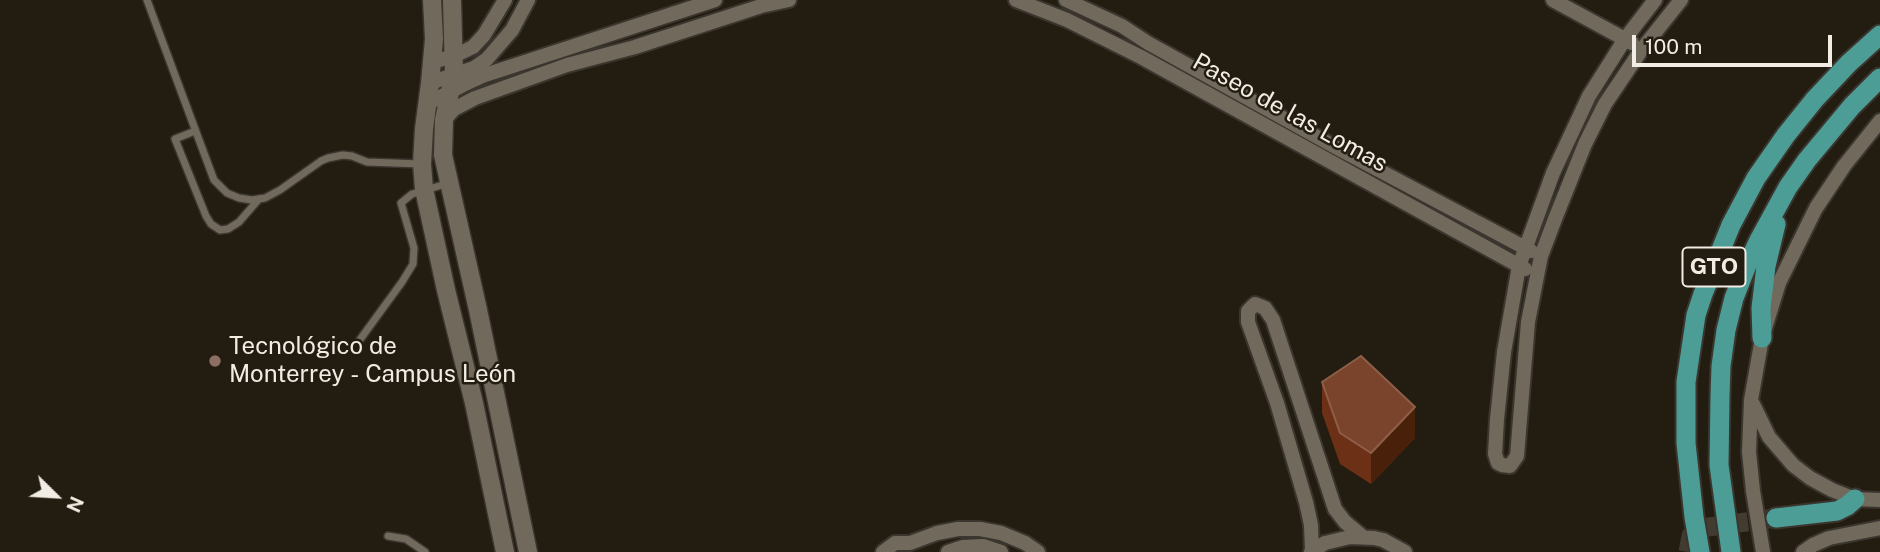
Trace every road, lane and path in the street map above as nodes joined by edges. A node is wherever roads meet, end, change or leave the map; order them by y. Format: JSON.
{"nodes":[{"id":1,"x":147,"y":0,"type":"edge"},
{"id":2,"x":432,"y":0,"type":"edge"},
{"id":3,"x":453,"y":0,"type":"edge"},
{"id":4,"x":505,"y":0,"type":"edge"},
{"id":5,"x":528,"y":0,"type":"edge"},
{"id":6,"x":715,"y":0,"type":"edge"},
{"id":7,"x":722,"y":0,"type":"edge"},
{"id":8,"x":789,"y":0,"type":"edge"},
{"id":9,"x":1016,"y":0,"type":"edge"},
{"id":10,"x":1066,"y":0,"type":"edge"},
{"id":11,"x":1553,"y":0,"type":"edge"},
{"id":12,"x":1656,"y":0,"type":"edge"},
{"id":13,"x":1681,"y":0,"type":"edge"},
{"id":14,"x":729,"y":16,"type":"junction"},
{"id":15,"x":1880,"y":34,"type":"edge"},
{"id":16,"x":1625,"y":39,"type":"junction"},
{"id":17,"x":1148,"y":43,"type":"junction"},
{"id":18,"x":1643,"y":49,"type":"junction"},
{"id":19,"x":1140,"y":57,"type":"junction"},
{"id":20,"x":432,"y":62,"type":"junction"},
{"id":21,"x":453,"y":74,"type":"junction"},
{"id":22,"x":1880,"y":78,"type":"edge"},
{"id":23,"x":430,"y":83,"type":"junction"},
{"id":24,"x":427,"y":104,"type":"junction"},
{"id":25,"x":444,"y":120,"type":"junction"},
{"id":26,"x":1880,"y":121,"type":"edge"},
{"id":27,"x":195,"y":131,"type":"junction"},
{"id":28,"x":422,"y":164,"type":"junction"},
{"id":29,"x":449,"y":183,"type":"junction"},
{"id":30,"x":1788,"y":187,"type":"junction"},
{"id":31,"x":424,"y":189,"type":"junction"},
{"id":32,"x":259,"y":199,"type":"junction"},
{"id":33,"x":1525,"y":248,"type":"junction"},
{"id":34,"x":1541,"y":256,"type":"junction"},
{"id":35,"x":1519,"y":266,"type":"junction"},
{"id":36,"x":1538,"y":276,"type":"junction"},
{"id":37,"x":1762,"y":338,"type":"junction"},
{"id":38,"x":359,"y":341,"type":"dead end"},
{"id":39,"x":1751,"y":400,"type":"junction"},
{"id":40,"x":1855,"y":499,"type":"junction"},
{"id":41,"x":1880,"y":500,"type":"edge"},
{"id":42,"x":1776,"y":518,"type":"tunnel mouth"},
{"id":43,"x":1880,"y":528,"type":"edge"},
{"id":44,"x":388,"y":536,"type":"dead end"},
{"id":45,"x":1363,"y":537,"type":"junction"},
{"id":46,"x":915,"y":547,"type":"edge"},
{"id":47,"x":1312,"y":551,"type":"edge"},
{"id":48,"x":425,"y":552,"type":"edge"},
{"id":49,"x":505,"y":552,"type":"edge"},
{"id":50,"x":528,"y":552,"type":"edge"},
{"id":51,"x":883,"y":552,"type":"edge"},
{"id":52,"x":948,"y":552,"type":"edge"},
{"id":53,"x":1001,"y":552,"type":"edge"},
{"id":54,"x":1038,"y":552,"type":"edge"},
{"id":55,"x":1405,"y":552,"type":"edge"},
{"id":56,"x":1700,"y":552,"type":"edge"},
{"id":57,"x":1731,"y":552,"type":"edge"},
{"id":58,"x":1763,"y":552,"type":"edge"},
{"id":59,"x":1803,"y":552,"type":"edge"}],
"edges":[{"from":1,"to":27,"type":"lane"},
{"from":2,"to":20,"type":"street"},
{"from":3,"to":21,"type":"street"},
{"from":4,"to":21,"type":"street"},
{"from":5,"to":21,"type":"street"},
{"from":6,"to":21,"type":"street"},
{"from":7,"to":14,"type":"street"},
{"from":8,"to":14,"type":"street"},
{"from":9,"to":19,"type":"street","name":"Paseo de las Lomas"},
{"from":10,"to":17,"type":"street","name":"Paseo de las Lomas"},
{"from":11,"to":16,"type":"street"},
{"from":12,"to":16,"type":"street"},
{"from":13,"to":18,"type":"street"},
{"from":14,"to":25,"type":"street"},
{"from":15,"to":56,"type":"main road","number":"GTO"},
{"from":16,"to":18,"type":"street"},
{"from":16,"to":33,"type":"street"},
{"from":17,"to":19,"type":"street"},
{"from":17,"to":33,"type":"street","name":"Paseo de las Lomas"},
{"from":18,"to":34,"type":"street"},
{"from":19,"to":35,"type":"street","name":"Paseo de las Lomas"},
{"from":20,"to":21,"type":"street"},
{"from":20,"to":23,"type":"street"},
{"from":21,"to":23,"type":"street"},
{"from":21,"to":24,"type":"street"},
{"from":21,"to":25,"type":"street"},
{"from":22,"to":30,"type":"main road","number":"GTO"},
{"from":23,"to":24,"type":"street"},
{"from":24,"to":28,"type":"street"},
{"from":25,"to":29,"type":"street"},
{"from":26,"to":37,"type":"street"},
{"from":27,"to":32,"type":"lane"},
{"from":27,"to":32,"type":"lane"},
{"from":28,"to":31,"type":"street"},
{"from":28,"to":32,"type":"lane"},
{"from":29,"to":31,"type":"lane"},
{"from":29,"to":50,"type":"street"},
{"from":30,"to":37,"type":"main road"},
{"from":30,"to":57,"type":"main road","number":"GTO"},
{"from":31,"to":38,"type":"lane"},
{"from":31,"to":49,"type":"street"},
{"from":33,"to":34,"type":"street","name":"Paseo de las Lomas"},
{"from":33,"to":35,"type":"street"},
{"from":34,"to":36,"type":"street"},
{"from":35,"to":36,"type":"street","name":"Paseo de las Lomas"},
{"from":35,"to":36,"type":"street"},
{"from":37,"to":39,"type":"street"},
{"from":39,"to":40,"type":"street"},
{"from":39,"to":58,"type":"street"},
{"from":40,"to":41,"type":"street"},
{"from":40,"to":42,"type":"main road"},
{"from":43,"to":59,"type":"street"},
{"from":44,"to":48,"type":"lane"},
{"from":45,"to":47,"type":"street"},
{"from":45,"to":47,"type":"street"},
{"from":45,"to":55,"type":"street"},
{"from":46,"to":51,"type":"street"},
{"from":46,"to":54,"type":"street"},
{"from":52,"to":53,"type":"street"}]}
